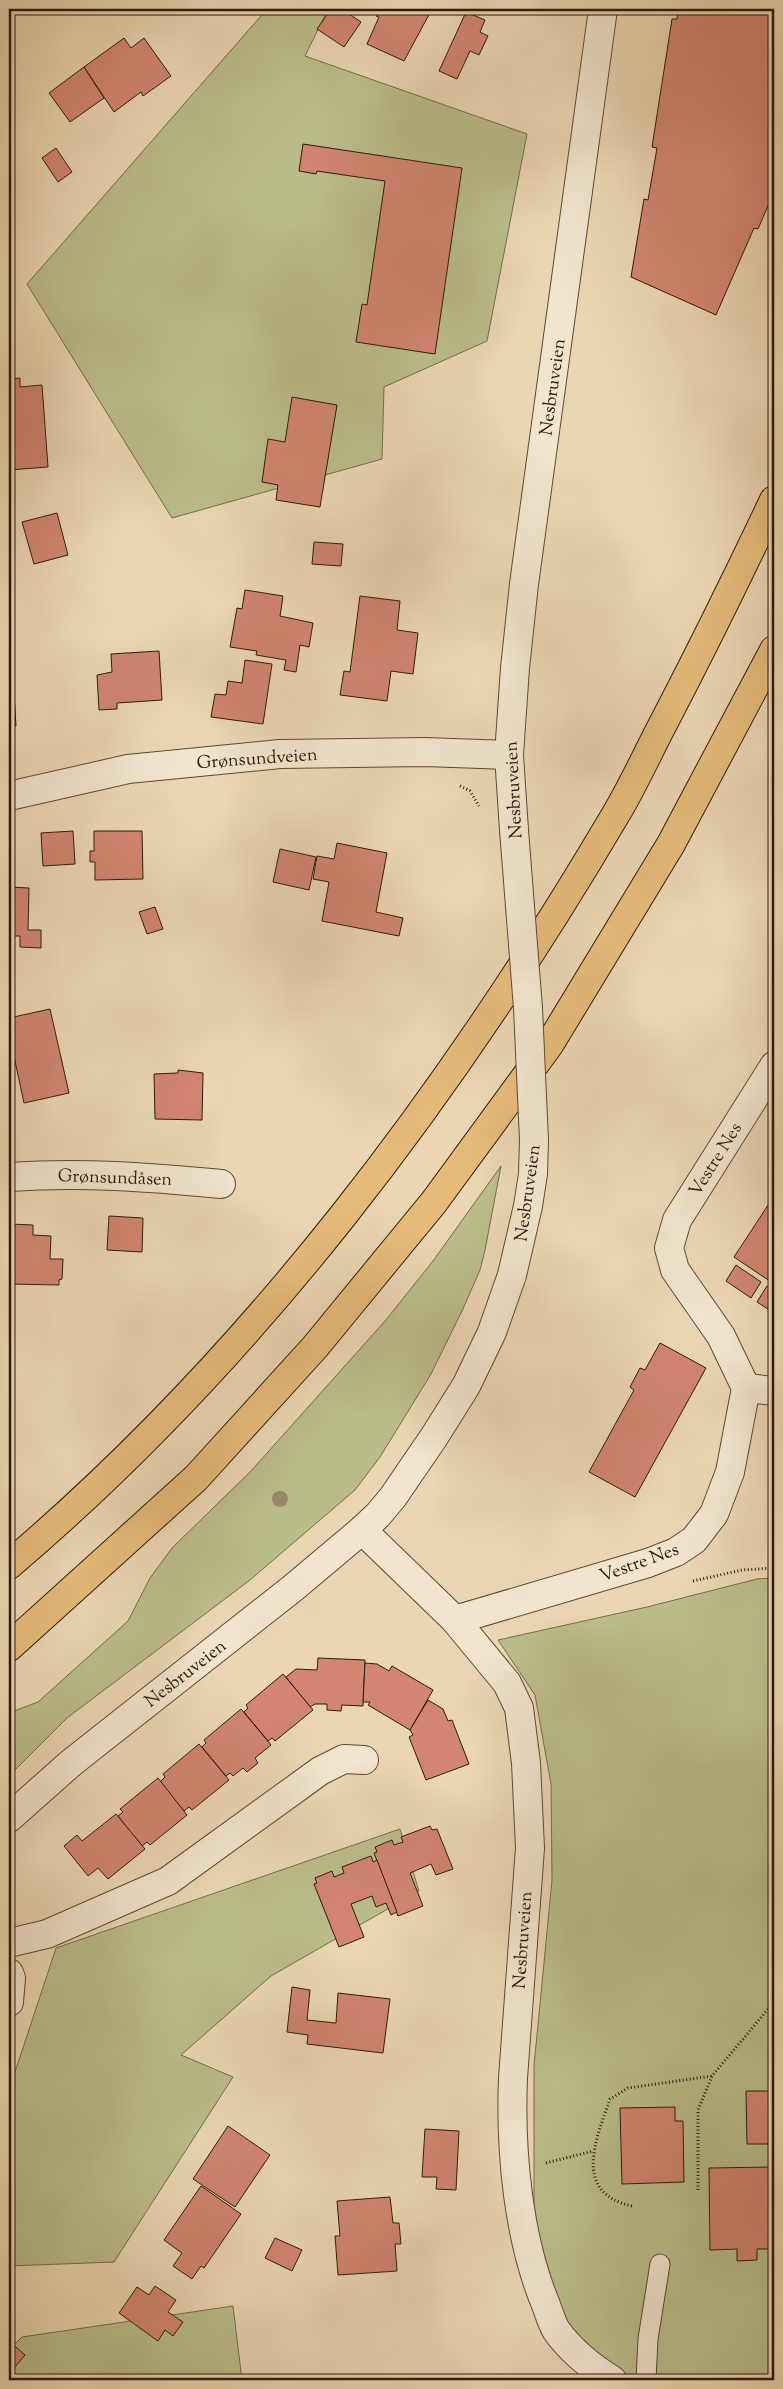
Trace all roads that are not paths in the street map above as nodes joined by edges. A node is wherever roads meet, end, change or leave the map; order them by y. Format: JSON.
{"nodes":[{"id":1,"x":603,"y":9,"type":"edge"},
{"id":2,"x":774,"y":500,"type":"edge"},
{"id":3,"x":774,"y":650,"type":"edge"},
{"id":4,"x":509,"y":755,"type":"junction"},
{"id":5,"x":9,"y":796,"type":"edge"},
{"id":6,"x":774,"y":1066,"type":"edge"},
{"id":7,"x":9,"y":1177,"type":"edge"},
{"id":8,"x":221,"y":1184,"type":"dead end"},
{"id":9,"x":746,"y":1388,"type":"junction"},
{"id":10,"x":774,"y":1391,"type":"edge"},
{"id":11,"x":362,"y":1530,"type":"junction"},
{"id":12,"x":9,"y":1565,"type":"edge"},
{"id":13,"x":455,"y":1620,"type":"junction"},
{"id":14,"x":9,"y":1648,"type":"edge"},
{"id":15,"x":364,"y":1760,"type":"dead end"},
{"id":16,"x":9,"y":1818,"type":"edge"},
{"id":17,"x":9,"y":1943,"type":"edge"},
{"id":18,"x":9,"y":1973,"type":"edge"},
{"id":19,"x":9,"y":2002,"type":"edge"},
{"id":20,"x":660,"y":2264,"type":"dead end"},
{"id":21,"x":612,"y":2380,"type":"edge"},
{"id":22,"x":646,"y":2380,"type":"edge"}],
"edges":[{"from":1,"to":4,"type":"street","name":"Nesbruveien"},
{"from":2,"to":12,"type":"highway"},
{"from":3,"to":14,"type":"highway"},
{"from":4,"to":5,"type":"street","name":"Grønsundveien"},
{"from":4,"to":11,"type":"street","name":"Nesbruveien","bridge":true},
{"from":6,"to":9,"type":"street","name":"Vestre Nes"},
{"from":7,"to":8,"type":"street","name":"Grønsundåsen"},
{"from":9,"to":10,"type":"street"},
{"from":9,"to":13,"type":"street","name":"Vestre Nes"},
{"from":11,"to":13,"type":"street","name":"Nesbruveien"},
{"from":11,"to":16,"type":"street","name":"Nesbruveien"},
{"from":13,"to":21,"type":"street","name":"Nesbruveien"},
{"from":15,"to":17,"type":"street"},
{"from":18,"to":19,"type":"street"},
{"from":20,"to":22,"type":"lane"}]}
